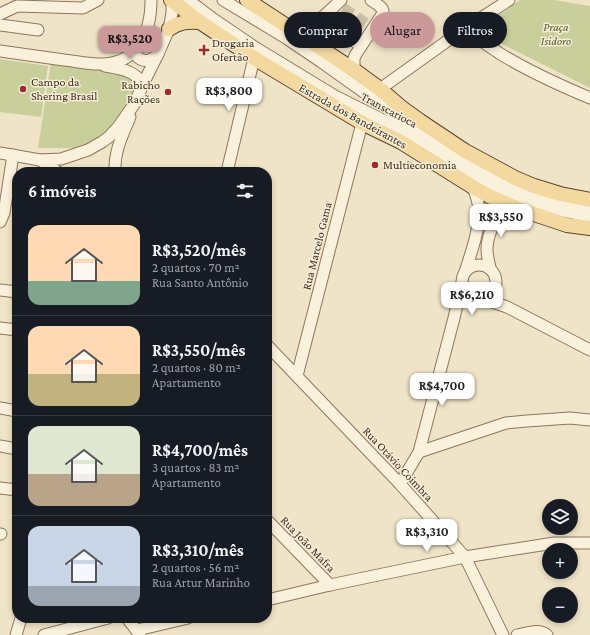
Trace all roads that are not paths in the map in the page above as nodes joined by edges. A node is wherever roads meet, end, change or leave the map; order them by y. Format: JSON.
{"nodes":[{"id":1,"x":98,"y":0,"type":"edge"},
{"id":2,"x":151,"y":0,"type":"edge"},
{"id":3,"x":172,"y":0,"type":"edge"},
{"id":4,"x":188,"y":0,"type":"edge"},
{"id":5,"x":223,"y":0,"type":"edge"},
{"id":6,"x":248,"y":0,"type":"edge"},
{"id":7,"x":371,"y":0,"type":"edge"},
{"id":8,"x":509,"y":0,"type":"edge"},
{"id":9,"x":340,"y":4,"type":"edge"},
{"id":10,"x":330,"y":12,"type":"edge"},
{"id":11,"x":490,"y":12,"type":"edge"},
{"id":12,"x":0,"y":14,"type":"edge"},
{"id":13,"x":200,"y":22,"type":"junction"},
{"id":14,"x":284,"y":24,"type":"edge"},
{"id":15,"x":0,"y":25,"type":"edge"},
{"id":16,"x":169,"y":28,"type":"junction"},
{"id":17,"x":38,"y":30,"type":"dead end"},
{"id":18,"x":362,"y":44,"type":"edge"},
{"id":19,"x":443,"y":44,"type":"edge"},
{"id":20,"x":136,"y":48,"type":"junction"},
{"id":21,"x":320,"y":48,"type":"edge"},
{"id":22,"x":360,"y":48,"type":"edge"},
{"id":23,"x":492,"y":48,"type":"edge"},
{"id":24,"x":0,"y":51,"type":"edge"},
{"id":25,"x":158,"y":54,"type":"junction"},
{"id":26,"x":254,"y":58,"type":"junction"},
{"id":27,"x":98,"y":64,"type":"junction"},
{"id":28,"x":354,"y":70,"type":"junction"},
{"id":29,"x":143,"y":84,"type":"junction"},
{"id":30,"x":380,"y":89,"type":"junction"},
{"id":31,"x":590,"y":98,"type":"edge"},
{"id":32,"x":135,"y":103,"type":"junction"},
{"id":33,"x":362,"y":123,"type":"junction"},
{"id":34,"x":0,"y":153,"type":"edge"},
{"id":35,"x":13,"y":155,"type":"junction"},
{"id":36,"x":40,"y":160,"type":"junction"},
{"id":37,"x":50,"y":167,"type":"edge"},
{"id":38,"x":115,"y":167,"type":"edge"},
{"id":39,"x":228,"y":167,"type":"edge"},
{"id":40,"x":473,"y":187,"type":"junction"},
{"id":41,"x":590,"y":200,"type":"edge"},
{"id":42,"x":590,"y":208,"type":"edge"},
{"id":43,"x":518,"y":209,"type":"junction"},
{"id":44,"x":1,"y":216,"type":"edge"},
{"id":45,"x":590,"y":217,"type":"edge"},
{"id":46,"x":590,"y":228,"type":"edge"},
{"id":47,"x":490,"y":268,"type":"junction"},
{"id":48,"x":464,"y":277,"type":"junction"},
{"id":49,"x":497,"y":283,"type":"junction"},
{"id":50,"x":0,"y":290,"type":"edge"},
{"id":51,"x":12,"y":291,"type":"edge"},
{"id":52,"x":479,"y":299,"type":"junction"},
{"id":53,"x":507,"y":307,"type":"junction"},
{"id":54,"x":454,"y":318,"type":"junction"},
{"id":55,"x":0,"y":328,"type":"edge"},
{"id":56,"x":12,"y":329,"type":"edge"},
{"id":57,"x":272,"y":350,"type":"edge"},
{"id":58,"x":590,"y":350,"type":"edge"},
{"id":59,"x":297,"y":376,"type":"junction"},
{"id":60,"x":0,"y":408,"type":"edge"},
{"id":61,"x":12,"y":410,"type":"edge"},
{"id":62,"x":590,"y":420,"type":"edge"},
{"id":63,"x":0,"y":446,"type":"edge"},
{"id":64,"x":12,"y":448,"type":"edge"},
{"id":65,"x":419,"y":452,"type":"junction"},
{"id":66,"x":400,"y":484,"type":"junction"},
{"id":67,"x":0,"y":488,"type":"edge"},
{"id":68,"x":12,"y":489,"type":"edge"},
{"id":69,"x":272,"y":525,"type":"edge"},
{"id":70,"x":590,"y":543,"type":"edge"},
{"id":71,"x":465,"y":557,"type":"junction"},
{"id":72,"x":330,"y":585,"type":"junction"},
{"id":73,"x":272,"y":599,"type":"edge"},
{"id":74,"x":20,"y":623,"type":"edge"},
{"id":75,"x":89,"y":623,"type":"edge"},
{"id":76,"x":132,"y":623,"type":"edge"},
{"id":77,"x":170,"y":623,"type":"edge"},
{"id":78,"x":138,"y":632,"type":"edge"},
{"id":79,"x":16,"y":635,"type":"edge"},
{"id":80,"x":44,"y":635,"type":"edge"},
{"id":81,"x":503,"y":635,"type":"edge"},
{"id":82,"x":518,"y":635,"type":"edge"},
{"id":83,"x":547,"y":635,"type":"edge"}],
"edges":[{"from":1,"to":12,"type":"street"},
{"from":2,"to":20,"type":"street"},
{"from":3,"to":13,"type":"main road","name":"Estrada dos Bandeirantes"},
{"from":3,"to":16,"type":"street"},
{"from":4,"to":45,"type":"street","name":"Transcarioca"},
{"from":5,"to":42,"type":"street","name":"Transcarioca"},
{"from":6,"to":14,"type":"main road"},
{"from":7,"to":18,"type":"street"},
{"from":8,"to":11,"type":"street"},
{"from":9,"to":10,"type":"street"},
{"from":13,"to":16,"type":"main road"},
{"from":13,"to":26,"type":"main road","name":"Estrada dos Bandeirantes"},
{"from":15,"to":17,"type":"street"},
{"from":16,"to":25,"type":"street"},
{"from":19,"to":30,"type":"street"},
{"from":20,"to":25,"type":"street"},
{"from":20,"to":27,"type":"street"},
{"from":21,"to":28,"type":"main road"},
{"from":22,"to":28,"type":"street"},
{"from":23,"to":31,"type":"street"},
{"from":24,"to":27,"type":"street"},
{"from":25,"to":29,"type":"street"},
{"from":26,"to":33,"type":"main road","name":"Estrada dos Bandeirantes"},
{"from":26,"to":39,"type":"street"},
{"from":27,"to":29,"type":"street"},
{"from":28,"to":30,"type":"main road"},
{"from":29,"to":32,"type":"street"},
{"from":30,"to":41,"type":"main road"},
{"from":32,"to":36,"type":"street"},
{"from":32,"to":38,"type":"street"},
{"from":33,"to":40,"type":"main road","name":"Estrada dos Bandeirantes"},
{"from":33,"to":59,"type":"street","name":"Rua Marcelo Gama"},
{"from":34,"to":35,"type":"street"},
{"from":35,"to":36,"type":"street"},
{"from":35,"to":44,"type":"street"},
{"from":36,"to":37,"type":"street"},
{"from":40,"to":43,"type":"main road","name":"Estrada dos Bandeirantes"},
{"from":40,"to":48,"type":"street"},
{"from":43,"to":46,"type":"main road","name":"Estrada dos Bandeirantes"},
{"from":43,"to":47,"type":"street"},
{"from":47,"to":48,"type":"street"},
{"from":47,"to":49,"type":"street"},
{"from":48,"to":52,"type":"street"},
{"from":48,"to":54,"type":"street"},
{"from":49,"to":52,"type":"street"},
{"from":49,"to":53,"type":"street"},
{"from":50,"to":51,"type":"street"},
{"from":52,"to":53,"type":"street"},
{"from":52,"to":54,"type":"street"},
{"from":53,"to":58,"type":"street"},
{"from":54,"to":65,"type":"street"},
{"from":55,"to":56,"type":"street"},
{"from":57,"to":59,"type":"street","name":"Rua Otávio Coimbra"},
{"from":59,"to":66,"type":"street","name":"Rua Otávio Coimbra"},
{"from":60,"to":61,"type":"street"},
{"from":62,"to":65,"type":"street"},
{"from":63,"to":64,"type":"street"},
{"from":65,"to":66,"type":"street"},
{"from":66,"to":71,"type":"street","name":"Rua Otávio Coimbra"},
{"from":67,"to":68,"type":"street"},
{"from":69,"to":72,"type":"street","name":"Rua João Mafra"},
{"from":70,"to":71,"type":"street"},
{"from":71,"to":72,"type":"street"},
{"from":71,"to":81,"type":"street","name":"Rua Otávio Coimbra"},
{"from":72,"to":73,"type":"street"},
{"from":74,"to":79,"type":"street"},
{"from":75,"to":80,"type":"street"},
{"from":76,"to":78,"type":"street"},
{"from":77,"to":78,"type":"street"},
{"from":82,"to":83,"type":"street"}]}
